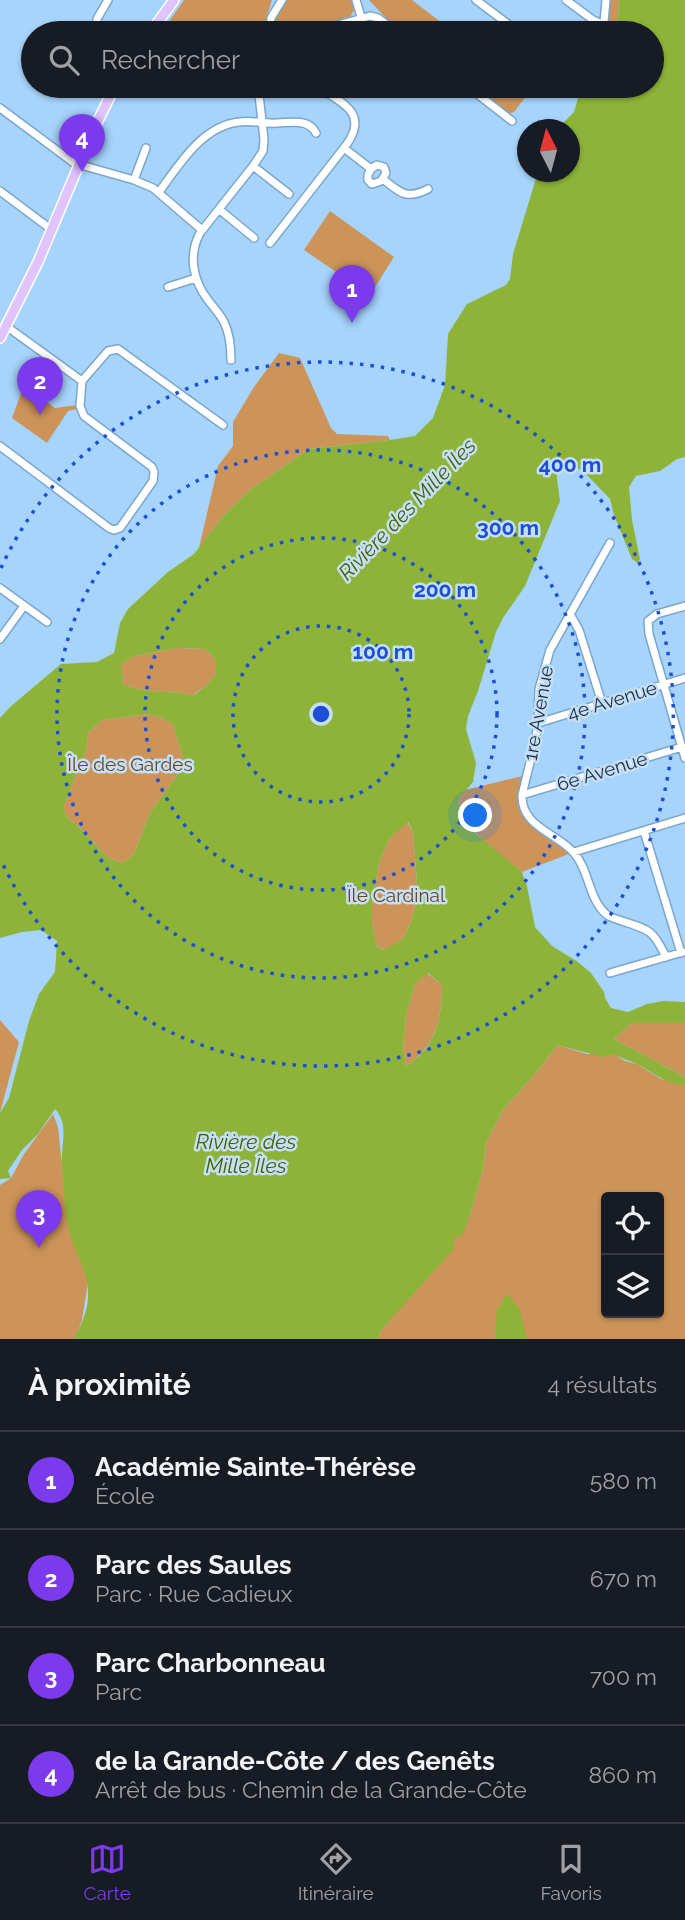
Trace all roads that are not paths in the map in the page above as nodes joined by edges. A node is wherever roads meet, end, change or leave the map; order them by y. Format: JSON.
{"nodes":[{"id":1,"x":108,"y":0,"type":"edge"},
{"id":2,"x":174,"y":0,"type":"edge"},
{"id":3,"x":282,"y":0,"type":"edge"},
{"id":4,"x":356,"y":0,"type":"edge"},
{"id":5,"x":476,"y":0,"type":"edge"},
{"id":6,"x":566,"y":0,"type":"edge"},
{"id":7,"x":606,"y":0,"type":"edge"},
{"id":8,"x":361,"y":17,"type":"junction"},
{"id":9,"x":97,"y":21,"type":"edge"},
{"id":10,"x":159,"y":21,"type":"edge"},
{"id":11,"x":271,"y":21,"type":"edge"},
{"id":12,"x":348,"y":21,"type":"edge"},
{"id":13,"x":382,"y":21,"type":"edge"},
{"id":14,"x":504,"y":21,"type":"edge"},
{"id":15,"x":594,"y":21,"type":"edge"},
{"id":16,"x":605,"y":21,"type":"edge"},
{"id":17,"x":110,"y":98,"type":"edge"},
{"id":18,"x":259,"y":98,"type":"edge"},
{"id":19,"x":334,"y":98,"type":"edge"},
{"id":20,"x":482,"y":98,"type":"edge"},
{"id":21,"x":0,"y":108,"type":"edge"},
{"id":22,"x":512,"y":121,"type":"dead end"},
{"id":23,"x":262,"y":122,"type":"junction"},
{"id":24,"x":316,"y":133,"type":"dead end"},
{"id":25,"x":146,"y":148,"type":"dead end"},
{"id":26,"x":344,"y":148,"type":"junction"},
{"id":27,"x":79,"y":164,"type":"junction"},
{"id":28,"x":253,"y":166,"type":"junction"},
{"id":29,"x":371,"y":169,"type":"junction"},
{"id":30,"x":383,"y":179,"type":"junction"},
{"id":31,"x":134,"y":180,"type":"junction"},
{"id":32,"x":428,"y":188,"type":"dead end"},
{"id":33,"x":0,"y":191,"type":"edge"},
{"id":34,"x":159,"y":192,"type":"junction"},
{"id":35,"x":289,"y":194,"type":"dead end"},
{"id":36,"x":220,"y":210,"type":"junction"},
{"id":37,"x":52,"y":230,"type":"junction"},
{"id":38,"x":202,"y":230,"type":"junction"},
{"id":39,"x":254,"y":238,"type":"dead end"},
{"id":40,"x":270,"y":243,"type":"dead end"},
{"id":41,"x":196,"y":278,"type":"junction"},
{"id":42,"x":168,"y":287,"type":"dead end"},
{"id":43,"x":6,"y":326,"type":"junction"},
{"id":44,"x":0,"y":338,"type":"edge"},
{"id":45,"x":231,"y":359,"type":"dead end"},
{"id":46,"x":82,"y":381,"type":"junction"},
{"id":47,"x":223,"y":425,"type":"dead end"},
{"id":48,"x":0,"y":446,"type":"edge"},
{"id":49,"x":610,"y":543,"type":"dead end"},
{"id":50,"x":0,"y":588,"type":"edge"},
{"id":51,"x":24,"y":606,"type":"junction"},
{"id":52,"x":685,"y":606,"type":"edge"},
{"id":53,"x":570,"y":614,"type":"junction"},
{"id":54,"x":47,"y":622,"type":"dead end"},
{"id":55,"x":0,"y":639,"type":"edge"},
{"id":56,"x":685,"y":678,"type":"edge"},
{"id":57,"x":663,"y":684,"type":"junction"},
{"id":58,"x":602,"y":703,"type":"junction"},
{"id":59,"x":538,"y":723,"type":"junction"},
{"id":60,"x":682,"y":747,"type":"junction"},
{"id":61,"x":685,"y":758,"type":"edge"},
{"id":62,"x":522,"y":795,"type":"junction"},
{"id":63,"x":685,"y":818,"type":"edge"},
{"id":64,"x":644,"y":831,"type":"junction"},
{"id":65,"x":573,"y":852,"type":"junction"},
{"id":66,"x":683,"y":952,"type":"edge"},
{"id":67,"x":666,"y":957,"type":"junction"},
{"id":68,"x":610,"y":973,"type":"dead end"}],
"edges":[{"from":1,"to":9,"type":"street"},
{"from":2,"to":10,"type":"main road"},
{"from":3,"to":11,"type":"street"},
{"from":4,"to":8,"type":"street"},
{"from":5,"to":14,"type":"street"},
{"from":6,"to":15,"type":"street"},
{"from":7,"to":16,"type":"street"},
{"from":8,"to":12,"type":"street"},
{"from":8,"to":13,"type":"street"},
{"from":17,"to":27,"type":"main road"},
{"from":18,"to":23,"type":"street"},
{"from":19,"to":26,"type":"street"},
{"from":20,"to":22,"type":"street"},
{"from":21,"to":27,"type":"street"},
{"from":23,"to":24,"type":"street"},
{"from":23,"to":28,"type":"street"},
{"from":23,"to":34,"type":"street"},
{"from":25,"to":31,"type":"street"},
{"from":26,"to":29,"type":"street"},
{"from":26,"to":40,"type":"street"},
{"from":27,"to":31,"type":"street"},
{"from":27,"to":37,"type":"main road"},
{"from":28,"to":35,"type":"street"},
{"from":28,"to":36,"type":"street"},
{"from":29,"to":30,"type":"street"},
{"from":29,"to":30,"type":"street"},
{"from":30,"to":32,"type":"street"},
{"from":31,"to":34,"type":"street"},
{"from":33,"to":37,"type":"street"},
{"from":34,"to":38,"type":"street"},
{"from":36,"to":38,"type":"street"},
{"from":36,"to":39,"type":"street"},
{"from":37,"to":43,"type":"main road"},
{"from":38,"to":41,"type":"street"},
{"from":41,"to":42,"type":"street"},
{"from":41,"to":45,"type":"street"},
{"from":43,"to":44,"type":"main road"},
{"from":43,"to":46,"type":"street"},
{"from":46,"to":47,"type":"street"},
{"from":46,"to":48,"type":"street"},
{"from":49,"to":53,"type":"street","name":"1re Avenue"},
{"from":50,"to":51,"type":"street"},
{"from":51,"to":54,"type":"street"},
{"from":51,"to":55,"type":"street"},
{"from":52,"to":57,"type":"street"},
{"from":53,"to":58,"type":"street"},
{"from":53,"to":59,"type":"street","name":"1re Avenue"},
{"from":56,"to":57,"type":"street","name":"4e Avenue"},
{"from":57,"to":58,"type":"street","name":"4e Avenue"},
{"from":57,"to":60,"type":"street"},
{"from":58,"to":59,"type":"street","name":"4e Avenue"},
{"from":59,"to":62,"type":"street","name":"1re Avenue"},
{"from":60,"to":61,"type":"street"},
{"from":60,"to":62,"type":"street","name":"6e Avenue"},
{"from":62,"to":65,"type":"street"},
{"from":63,"to":64,"type":"street"},
{"from":64,"to":65,"type":"street"},
{"from":64,"to":66,"type":"street"},
{"from":65,"to":67,"type":"street"},
{"from":66,"to":67,"type":"street"},
{"from":67,"to":68,"type":"street"}]}
